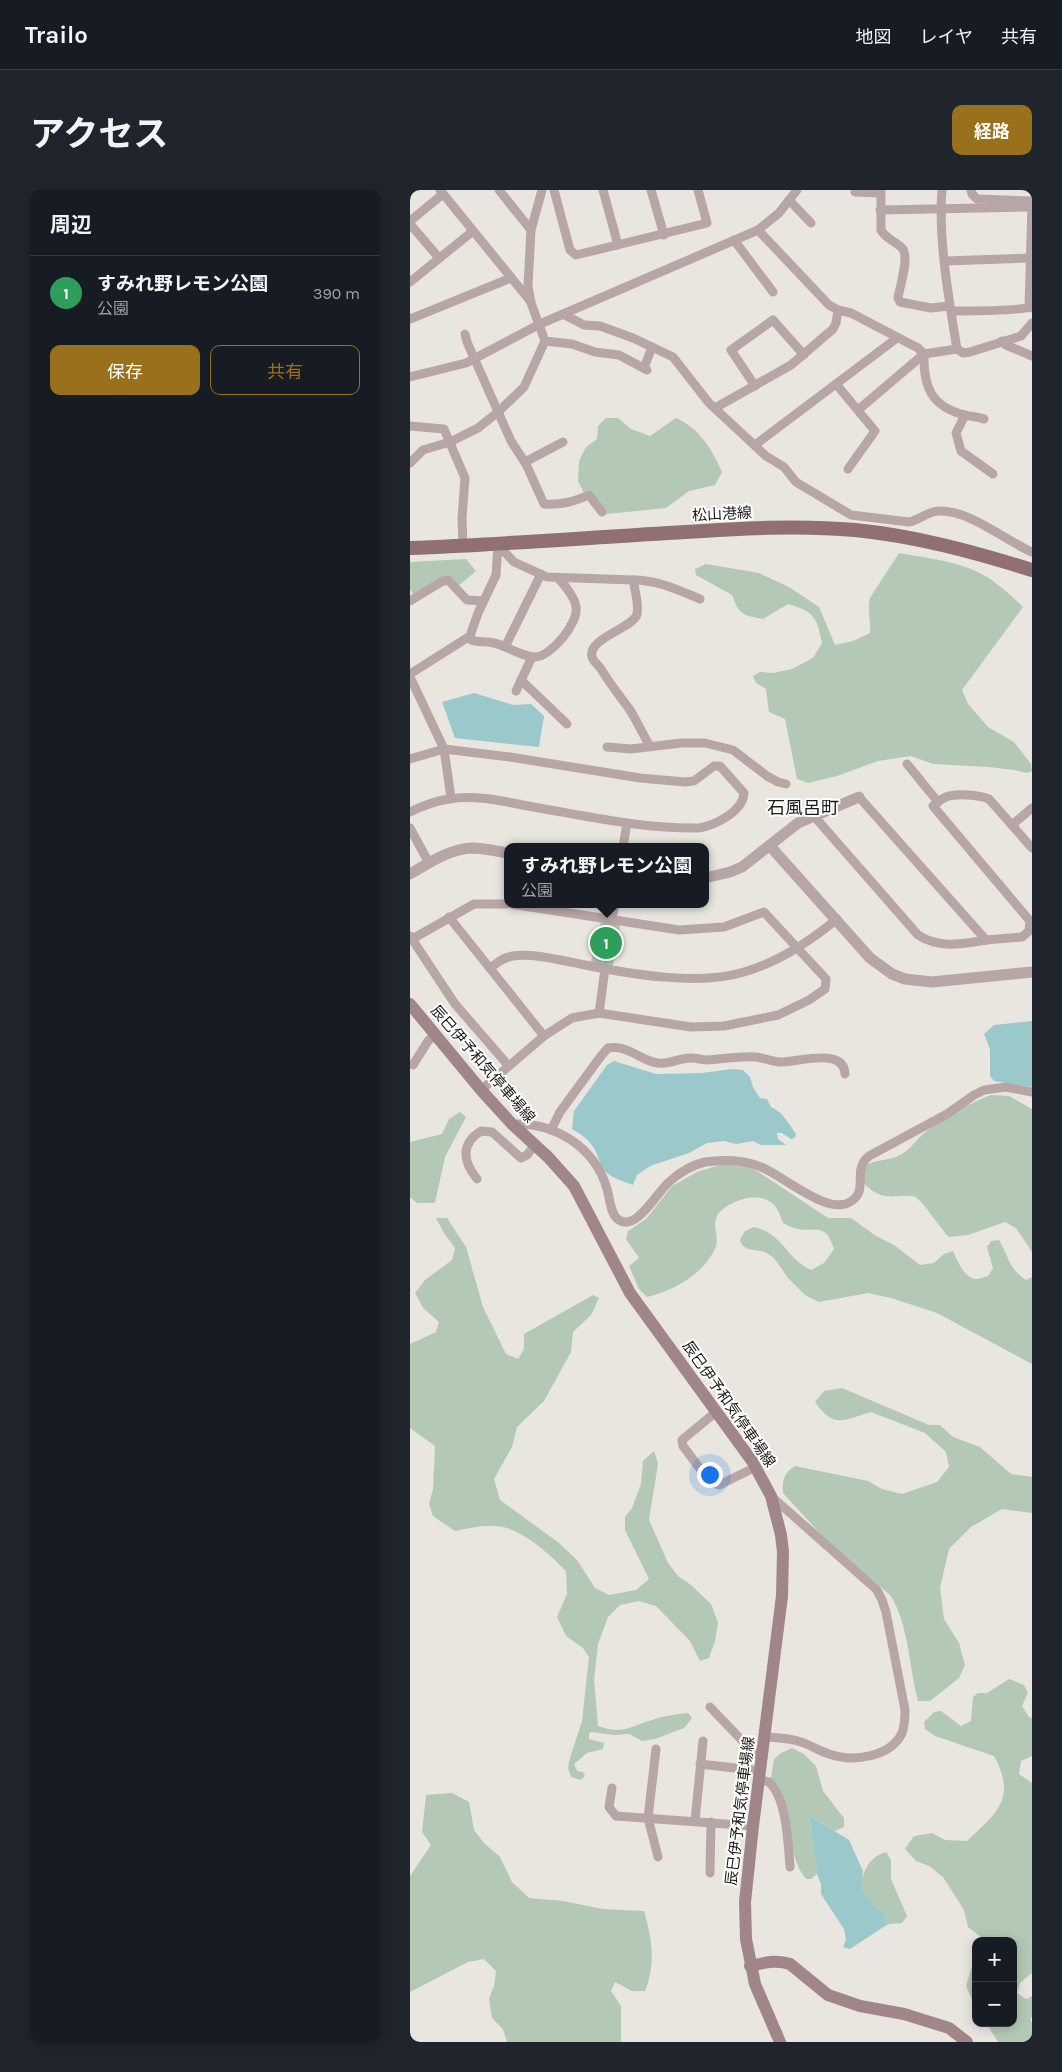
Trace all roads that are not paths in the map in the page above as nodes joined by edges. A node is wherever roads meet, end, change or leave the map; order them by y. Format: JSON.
{"nodes":[{"id":1,"x":499,"y":190,"type":"edge"},
{"id":2,"x":542,"y":190,"type":"edge"},
{"id":3,"x":554,"y":190,"type":"edge"},
{"id":4,"x":603,"y":190,"type":"edge"},
{"id":5,"x":651,"y":190,"type":"edge"},
{"id":6,"x":698,"y":190,"type":"edge"},
{"id":7,"x":797,"y":190,"type":"edge"},
{"id":8,"x":942,"y":190,"type":"edge"},
{"id":9,"x":971,"y":190,"type":"edge"},
{"id":10,"x":880,"y":191,"type":"edge"},
{"id":11,"x":441,"y":192,"type":"edge"},
{"id":12,"x":855,"y":192,"type":"dead end"},
{"id":13,"x":789,"y":200,"type":"junction"},
{"id":14,"x":1032,"y":201,"type":"edge"},
{"id":15,"x":1032,"y":207,"type":"edge"},
{"id":16,"x":941,"y":208,"type":"junction"},
{"id":17,"x":880,"y":210,"type":"junction"},
{"id":18,"x":1031,"y":218,"type":"edge"},
{"id":19,"x":410,"y":222,"type":"edge"},
{"id":20,"x":811,"y":223,"type":"dead end"},
{"id":21,"x":531,"y":230,"type":"junction"},
{"id":22,"x":758,"y":230,"type":"junction"},
{"id":23,"x":473,"y":231,"type":"junction"},
{"id":24,"x":664,"y":235,"type":"junction"},
{"id":25,"x":734,"y":240,"type":"junction"},
{"id":26,"x":618,"y":245,"type":"junction"},
{"id":27,"x":439,"y":258,"type":"junction"},
{"id":28,"x":1030,"y":258,"type":"junction"},
{"id":29,"x":945,"y":261,"type":"junction"},
{"id":30,"x":511,"y":278,"type":"junction"},
{"id":31,"x":410,"y":282,"type":"edge"},
{"id":32,"x":773,"y":292,"type":"dead end"},
{"id":33,"x":532,"y":304,"type":"junction"},
{"id":34,"x":1031,"y":307,"type":"edge"},
{"id":35,"x":950,"y":309,"type":"junction"},
{"id":36,"x":838,"y":310,"type":"junction"},
{"id":37,"x":563,"y":314,"type":"junction"},
{"id":38,"x":410,"y":319,"type":"edge"},
{"id":39,"x":1032,"y":323,"type":"edge"},
{"id":40,"x":540,"y":324,"type":"junction"},
{"id":41,"x":465,"y":334,"type":"dead end"},
{"id":42,"x":897,"y":338,"type":"junction"},
{"id":43,"x":545,"y":340,"type":"junction"},
{"id":44,"x":1002,"y":341,"type":"junction"},
{"id":45,"x":652,"y":347,"type":"junction"},
{"id":46,"x":957,"y":349,"type":"junction"},
{"id":47,"x":924,"y":354,"type":"junction"},
{"id":48,"x":804,"y":355,"type":"junction"},
{"id":49,"x":1032,"y":356,"type":"edge"},
{"id":50,"x":475,"y":358,"type":"junction"},
{"id":51,"x":410,"y":377,"type":"edge"},
{"id":52,"x":836,"y":384,"type":"junction"},
{"id":53,"x":755,"y":386,"type":"junction"},
{"id":54,"x":715,"y":408,"type":"junction"},
{"id":55,"x":858,"y":410,"type":"junction"},
{"id":56,"x":498,"y":412,"type":"junction"},
{"id":57,"x":965,"y":416,"type":"junction"},
{"id":58,"x":984,"y":419,"type":"dead end"},
{"id":59,"x":410,"y":426,"type":"edge"},
{"id":60,"x":450,"y":442,"type":"junction"},
{"id":61,"x":563,"y":442,"type":"dead end"},
{"id":62,"x":756,"y":445,"type":"junction"},
{"id":63,"x":525,"y":462,"type":"junction"},
{"id":64,"x":410,"y":463,"type":"edge"},
{"id":65,"x":848,"y":469,"type":"dead end"},
{"id":66,"x":993,"y":474,"type":"dead end"},
{"id":67,"x":602,"y":512,"type":"dead end"},
{"id":68,"x":498,"y":545,"type":"junction"},
{"id":69,"x":464,"y":546,"type":"junction"},
{"id":70,"x":410,"y":548,"type":"edge"},
{"id":71,"x":1032,"y":552,"type":"edge"},
{"id":72,"x":1032,"y":570,"type":"edge"},
{"id":73,"x":541,"y":574,"type":"junction"},
{"id":74,"x":558,"y":578,"type":"junction"},
{"id":75,"x":633,"y":580,"type":"junction"},
{"id":76,"x":700,"y":599,"type":"dead end"},
{"id":77,"x":410,"y":601,"type":"edge"},
{"id":78,"x":483,"y":601,"type":"junction"},
{"id":79,"x":468,"y":638,"type":"junction"},
{"id":80,"x":505,"y":648,"type":"junction"},
{"id":81,"x":532,"y":657,"type":"junction"},
{"id":82,"x":410,"y":675,"type":"edge"},
{"id":83,"x":521,"y":680,"type":"junction"},
{"id":84,"x":516,"y":691,"type":"dead end"},
{"id":85,"x":567,"y":724,"type":"dead end"},
{"id":86,"x":650,"y":746,"type":"junction"},
{"id":87,"x":607,"y":747,"type":"dead end"},
{"id":88,"x":444,"y":749,"type":"junction"},
{"id":89,"x":410,"y":759,"type":"edge"},
{"id":90,"x":907,"y":764,"type":"dead end"},
{"id":91,"x":786,"y":784,"type":"dead end"},
{"id":92,"x":859,"y":797,"type":"joint"},
{"id":93,"x":451,"y":798,"type":"junction"},
{"id":94,"x":938,"y":802,"type":"junction"},
{"id":95,"x":1032,"y":808,"type":"edge"},
{"id":96,"x":410,"y":812,"type":"edge"},
{"id":97,"x":813,"y":815,"type":"junction"},
{"id":98,"x":627,"y":823,"type":"junction"},
{"id":99,"x":1012,"y":825,"type":"junction"},
{"id":100,"x":410,"y":828,"type":"edge"},
{"id":101,"x":624,"y":843,"type":"edge"},
{"id":102,"x":770,"y":846,"type":"junction"},
{"id":103,"x":1032,"y":848,"type":"edge"},
{"id":104,"x":504,"y":853,"type":"edge"},
{"id":105,"x":429,"y":863,"type":"junction"},
{"id":106,"x":410,"y":874,"type":"edge"},
{"id":107,"x":709,"y":877,"type":"edge"},
{"id":108,"x":504,"y":904,"type":"edge"},
{"id":109,"x":538,"y":908,"type":"edge"},
{"id":110,"x":614,"y":908,"type":"edge"},
{"id":111,"x":449,"y":917,"type":"junction"},
{"id":112,"x":612,"y":918,"type":"junction"},
{"id":113,"x":837,"y":919,"type":"junction"},
{"id":114,"x":411,"y":937,"type":"edge"},
{"id":115,"x":986,"y":940,"type":"junction"},
{"id":116,"x":798,"y":948,"type":"junction"},
{"id":117,"x":490,"y":968,"type":"junction"},
{"id":118,"x":605,"y":969,"type":"junction"},
{"id":119,"x":1032,"y":972,"type":"edge"},
{"id":120,"x":411,"y":1008,"type":"edge"},
{"id":121,"x":599,"y":1013,"type":"junction"},
{"id":122,"x":435,"y":1035,"type":"junction"},
{"id":123,"x":544,"y":1036,"type":"junction"},
{"id":124,"x":413,"y":1065,"type":"dead end"},
{"id":125,"x":508,"y":1065,"type":"junction"},
{"id":126,"x":845,"y":1074,"type":"dead end"},
{"id":127,"x":481,"y":1090,"type":"junction"},
{"id":128,"x":1032,"y":1092,"type":"edge"},
{"id":129,"x":512,"y":1124,"type":"junction"},
{"id":130,"x":551,"y":1130,"type":"junction"},
{"id":131,"x":535,"y":1145,"type":"junction"},
{"id":132,"x":477,"y":1179,"type":"dead end"},
{"id":133,"x":716,"y":1412,"type":"junction"},
{"id":134,"x":756,"y":1467,"type":"junction"},
{"id":135,"x":771,"y":1496,"type":"junction"},
{"id":136,"x":710,"y":1706,"type":"dead end"},
{"id":137,"x":766,"y":1737,"type":"junction"},
{"id":138,"x":702,"y":1741,"type":"dead end"},
{"id":139,"x":656,"y":1749,"type":"dead end"},
{"id":140,"x":763,"y":1757,"type":"junction"},
{"id":141,"x":700,"y":1764,"type":"junction"},
{"id":142,"x":760,"y":1776,"type":"junction"},
{"id":143,"x":612,"y":1788,"type":"dead end"},
{"id":144,"x":648,"y":1818,"type":"junction"},
{"id":145,"x":695,"y":1821,"type":"junction"},
{"id":146,"x":711,"y":1822,"type":"junction"},
{"id":147,"x":753,"y":1826,"type":"junction"},
{"id":148,"x":658,"y":1857,"type":"dead end"},
{"id":149,"x":790,"y":1867,"type":"dead end"},
{"id":150,"x":710,"y":1873,"type":"dead end"},
{"id":151,"x":750,"y":1966,"type":"junction"},
{"id":152,"x":780,"y":2042,"type":"edge"},
{"id":153,"x":967,"y":2042,"type":"edge"}],
"edges":[{"from":1,"to":21,"type":"street"},
{"from":2,"to":21,"type":"street"},
{"from":3,"to":26,"type":"street"},
{"from":4,"to":26,"type":"street"},
{"from":5,"to":24,"type":"street"},
{"from":6,"to":24,"type":"street"},
{"from":7,"to":13,"type":"street"},
{"from":8,"to":16,"type":"street"},
{"from":9,"to":14,"type":"street"},
{"from":10,"to":12,"type":"street"},
{"from":10,"to":17,"type":"street"},
{"from":11,"to":19,"type":"street"},
{"from":11,"to":23,"type":"street"},
{"from":13,"to":20,"type":"street"},
{"from":13,"to":22,"type":"street"},
{"from":14,"to":15,"type":"street"},
{"from":15,"to":16,"type":"street"},
{"from":15,"to":18,"type":"street"},
{"from":16,"to":17,"type":"street"},
{"from":16,"to":29,"type":"street"},
{"from":17,"to":35,"type":"street"},
{"from":18,"to":28,"type":"street"},
{"from":19,"to":27,"type":"street"},
{"from":21,"to":33,"type":"street"},
{"from":22,"to":25,"type":"street"},
{"from":22,"to":36,"type":"street"},
{"from":23,"to":27,"type":"street"},
{"from":23,"to":30,"type":"street"},
{"from":24,"to":26,"type":"street"},
{"from":25,"to":32,"type":"street"},
{"from":25,"to":37,"type":"street"},
{"from":27,"to":31,"type":"street"},
{"from":28,"to":29,"type":"street"},
{"from":28,"to":34,"type":"street"},
{"from":29,"to":35,"type":"street"},
{"from":30,"to":33,"type":"street"},
{"from":30,"to":38,"type":"street"},
{"from":33,"to":40,"type":"street"},
{"from":34,"to":35,"type":"street"},
{"from":35,"to":46,"type":"street"},
{"from":36,"to":42,"type":"street"},
{"from":36,"to":48,"type":"street"},
{"from":37,"to":40,"type":"street"},
{"from":37,"to":45,"type":"street"},
{"from":39,"to":44,"type":"street"},
{"from":40,"to":43,"type":"street"},
{"from":40,"to":50,"type":"street"},
{"from":41,"to":50,"type":"street"},
{"from":42,"to":47,"type":"street"},
{"from":42,"to":52,"type":"street"},
{"from":43,"to":45,"type":"street"},
{"from":43,"to":56,"type":"street"},
{"from":44,"to":46,"type":"street"},
{"from":44,"to":49,"type":"street"},
{"from":45,"to":54,"type":"street"},
{"from":46,"to":47,"type":"street"},
{"from":47,"to":55,"type":"street"},
{"from":47,"to":57,"type":"street"},
{"from":48,"to":53,"type":"street"},
{"from":48,"to":53,"type":"street"},
{"from":50,"to":51,"type":"street"},
{"from":50,"to":56,"type":"street"},
{"from":52,"to":55,"type":"street"},
{"from":52,"to":62,"type":"street"},
{"from":53,"to":54,"type":"street"},
{"from":54,"to":62,"type":"street"},
{"from":55,"to":65,"type":"street"},
{"from":56,"to":60,"type":"street"},
{"from":56,"to":63,"type":"street"},
{"from":57,"to":58,"type":"street"},
{"from":57,"to":66,"type":"street"},
{"from":59,"to":60,"type":"street"},
{"from":60,"to":64,"type":"street"},
{"from":60,"to":69,"type":"street"},
{"from":61,"to":63,"type":"street"},
{"from":62,"to":71,"type":"street"},
{"from":63,"to":67,"type":"street"},
{"from":68,"to":69,"type":"main road","name":"松山港線"},
{"from":68,"to":72,"type":"main road","name":"松山港線"},
{"from":68,"to":73,"type":"street"},
{"from":68,"to":78,"type":"street"},
{"from":69,"to":70,"type":"main road","name":"松山港線"},
{"from":73,"to":74,"type":"street"},
{"from":73,"to":80,"type":"street"},
{"from":74,"to":75,"type":"street"},
{"from":74,"to":81,"type":"street"},
{"from":75,"to":76,"type":"street"},
{"from":75,"to":86,"type":"street"},
{"from":77,"to":78,"type":"street"},
{"from":78,"to":79,"type":"street"},
{"from":79,"to":80,"type":"street"},
{"from":79,"to":82,"type":"street"},
{"from":80,"to":81,"type":"street"},
{"from":81,"to":83,"type":"street"},
{"from":82,"to":88,"type":"street"},
{"from":83,"to":84,"type":"street"},
{"from":83,"to":85,"type":"street"},
{"from":86,"to":87,"type":"street"},
{"from":86,"to":91,"type":"street"},
{"from":88,"to":89,"type":"street"},
{"from":88,"to":93,"type":"street"},
{"from":88,"to":98,"type":"street"},
{"from":90,"to":94,"type":"street"},
{"from":92,"to":97,"type":"street"},
{"from":92,"to":115,"type":"street"},
{"from":93,"to":96,"type":"street"},
{"from":93,"to":98,"type":"street"},
{"from":94,"to":99,"type":"street"},
{"from":94,"to":115,"type":"street"},
{"from":95,"to":99,"type":"street"},
{"from":97,"to":102,"type":"street"},
{"from":97,"to":115,"type":"street"},
{"from":98,"to":101,"type":"street"},
{"from":99,"to":103,"type":"street"},
{"from":100,"to":105,"type":"street"},
{"from":102,"to":107,"type":"street"},
{"from":102,"to":113,"type":"street"},
{"from":104,"to":105,"type":"street"},
{"from":105,"to":106,"type":"street"},
{"from":108,"to":111,"type":"street"},
{"from":109,"to":112,"type":"street"},
{"from":110,"to":112,"type":"street"},
{"from":111,"to":114,"type":"street"},
{"from":111,"to":117,"type":"street"},
{"from":112,"to":116,"type":"street"},
{"from":113,"to":116,"type":"street"},
{"from":113,"to":119,"type":"street"},
{"from":114,"to":125,"type":"street"},
{"from":116,"to":118,"type":"street"},
{"from":116,"to":121,"type":"street"},
{"from":117,"to":118,"type":"street"},
{"from":117,"to":123,"type":"street"},
{"from":118,"to":121,"type":"street"},
{"from":120,"to":122,"type":"main road","name":"辰巳伊予和気停車場線"},
{"from":121,"to":123,"type":"street"},
{"from":122,"to":124,"type":"street"},
{"from":122,"to":127,"type":"main road","name":"辰巳伊予和気停車場線"},
{"from":123,"to":125,"type":"street"},
{"from":125,"to":127,"type":"street"},
{"from":126,"to":130,"type":"street"},
{"from":127,"to":129,"type":"main road","name":"辰巳伊予和気停車場線"},
{"from":128,"to":130,"type":"street"},
{"from":129,"to":130,"type":"street"},
{"from":129,"to":131,"type":"main road","name":"辰巳伊予和気停車場線"},
{"from":131,"to":132,"type":"street"},
{"from":131,"to":133,"type":"main road","name":"辰巳伊予和気停車場線"},
{"from":133,"to":134,"type":"main road","name":"辰巳伊予和気停車場線"},
{"from":133,"to":134,"type":"street"},
{"from":134,"to":135,"type":"main road","name":"辰巳伊予和気停車場線"},
{"from":135,"to":137,"type":"main road","name":"辰巳伊予和気停車場線"},
{"from":135,"to":137,"type":"street"},
{"from":136,"to":140,"type":"street"},
{"from":137,"to":140,"type":"main road","name":"辰巳伊予和気停車場線"},
{"from":138,"to":141,"type":"street"},
{"from":139,"to":144,"type":"street"},
{"from":140,"to":142,"type":"main road","name":"辰巳伊予和気停車場線"},
{"from":141,"to":142,"type":"street"},
{"from":141,"to":145,"type":"street"},
{"from":142,"to":147,"type":"main road","name":"辰巳伊予和気停車場線"},
{"from":142,"to":149,"type":"street"},
{"from":143,"to":144,"type":"street"},
{"from":144,"to":145,"type":"street"},
{"from":144,"to":148,"type":"street"},
{"from":145,"to":146,"type":"street"},
{"from":146,"to":147,"type":"street"},
{"from":146,"to":150,"type":"street"},
{"from":147,"to":151,"type":"main road","name":"辰巳伊予和気停車場線"},
{"from":151,"to":152,"type":"main road","name":"辰巳伊予和気停車場線"},
{"from":151,"to":153,"type":"main road"}]}
